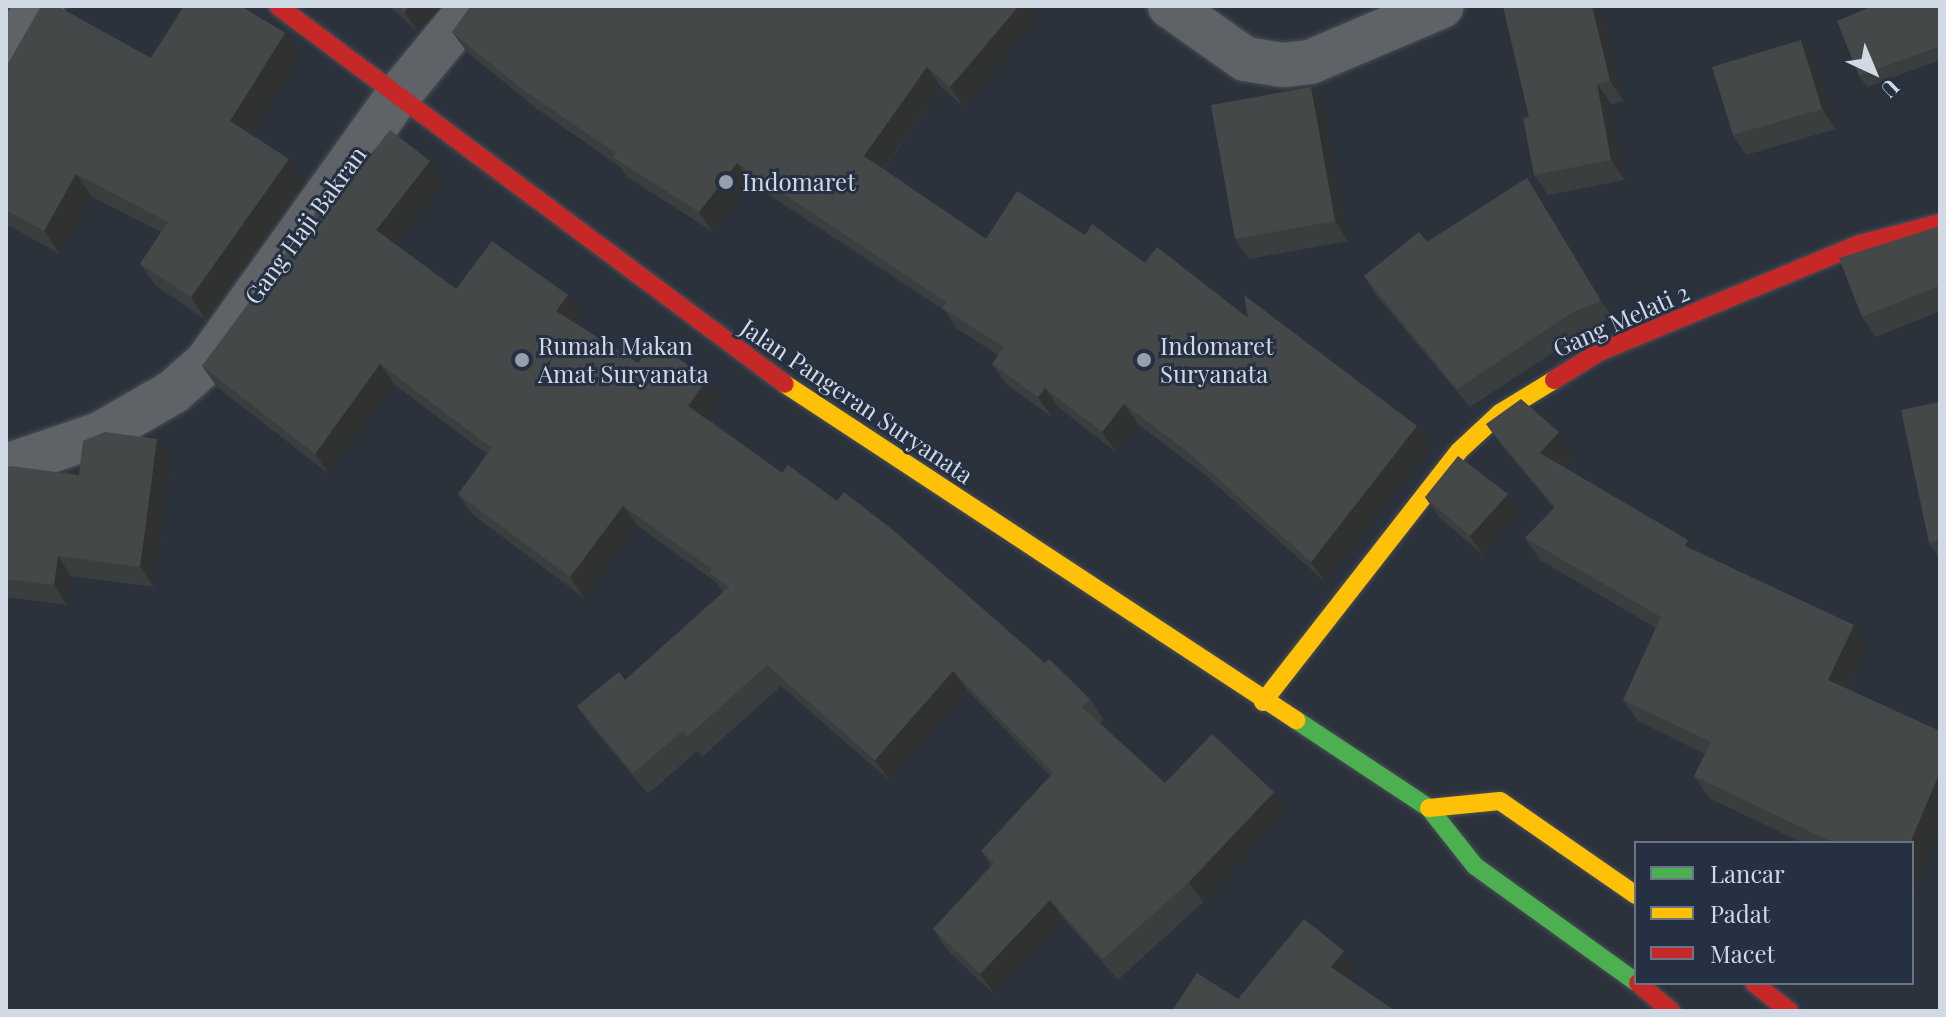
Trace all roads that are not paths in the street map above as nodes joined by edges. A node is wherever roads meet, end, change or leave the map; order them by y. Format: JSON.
{"nodes":[{"id":1,"x":42,"y":6,"type":"edge"},
{"id":2,"x":278,"y":6,"type":"edge"},
{"id":3,"x":472,"y":6,"type":"edge"},
{"id":4,"x":1170,"y":6,"type":"edge"},
{"id":5,"x":1442,"y":6,"type":"edge"},
{"id":6,"x":6,"y":47,"type":"edge"},
{"id":7,"x":397,"y":97,"type":"junction"},
{"id":8,"x":1940,"y":223,"type":"edge"},
{"id":9,"x":6,"y":466,"type":"edge"},
{"id":10,"x":1263,"y":702,"type":"junction"},
{"id":11,"x":1429,"y":808,"type":"junction"},
{"id":12,"x":1634,"y":894,"type":"edge"},
{"id":13,"x":1634,"y":980,"type":"edge"},
{"id":14,"x":1641,"y":985,"type":"edge"},
{"id":15,"x":1756,"y":985,"type":"edge"},
{"id":16,"x":1671,"y":1011,"type":"edge"},
{"id":17,"x":1789,"y":1011,"type":"edge"}],
"edges":[{"from":1,"to":6,"type":"street"},
{"from":2,"to":7,"type":"main road","name":"Jalan Pangeran Suryanata"},
{"from":3,"to":7,"type":"street","name":"Gang Haji Bakran"},
{"from":4,"to":5,"type":"street"},
{"from":7,"to":9,"type":"street","name":"Gang Haji Bakran"},
{"from":7,"to":10,"type":"main road","name":"Jalan Pangeran Suryanata"},
{"from":8,"to":10,"type":"main road","name":"Gang Melati 2"},
{"from":10,"to":11,"type":"main road","name":"Jalan Pangeran Suryanata"},
{"from":11,"to":12,"type":"main road"},
{"from":11,"to":13,"type":"main road","name":"Jalan Pangeran Suryanata"},
{"from":14,"to":16,"type":"main road","name":"Jalan Pangeran Suryanata"},
{"from":15,"to":17,"type":"main road"}]}
